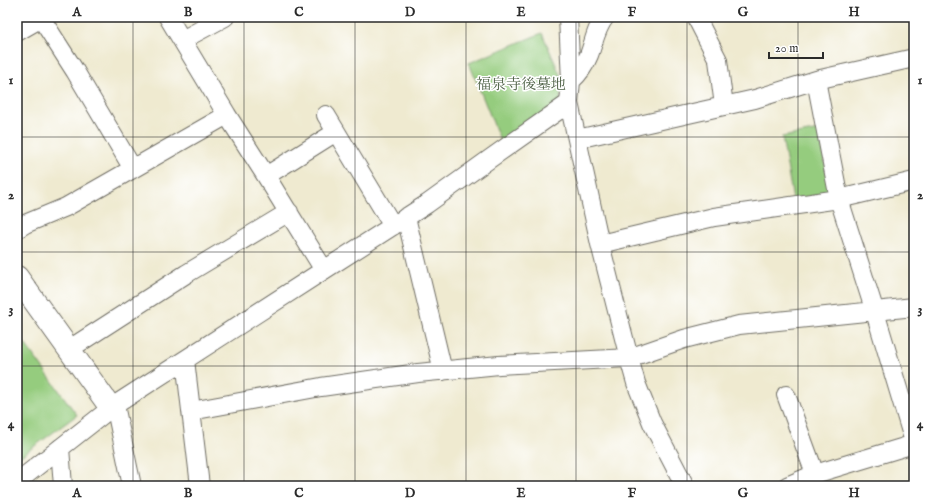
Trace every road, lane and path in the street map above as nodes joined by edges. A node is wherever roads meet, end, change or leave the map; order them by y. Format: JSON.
{"nodes":[{"id":1,"x":42,"y":17,"type":"edge"},
{"id":2,"x":168,"y":17,"type":"edge"},
{"id":3,"x":225,"y":17,"type":"edge"},
{"id":4,"x":568,"y":17,"type":"edge"},
{"id":5,"x":605,"y":17,"type":"edge"},
{"id":6,"x":696,"y":17,"type":"edge"},
{"id":7,"x":17,"y":32,"type":"edge"},
{"id":8,"x":182,"y":40,"type":"junction"},
{"id":9,"x":914,"y":58,"type":"edge"},
{"id":10,"x":816,"y":80,"type":"junction"},
{"id":11,"x":572,"y":81,"type":"junction"},
{"id":12,"x":569,"y":103,"type":"junction"},
{"id":13,"x":724,"y":106,"type":"junction"},
{"id":14,"x":227,"y":115,"type":"junction"},
{"id":15,"x":326,"y":115,"type":"dead end"},
{"id":16,"x":336,"y":132,"type":"junction"},
{"id":17,"x":577,"y":139,"type":"junction"},
{"id":18,"x":133,"y":169,"type":"junction"},
{"id":19,"x":266,"y":176,"type":"junction"},
{"id":20,"x":914,"y":181,"type":"edge"},
{"id":21,"x":839,"y":199,"type":"junction"},
{"id":22,"x":288,"y":212,"type":"junction"},
{"id":23,"x":399,"y":222,"type":"junction"},
{"id":24,"x":17,"y":230,"type":"edge"},
{"id":25,"x":600,"y":244,"type":"junction"},
{"id":26,"x":324,"y":270,"type":"junction"},
{"id":27,"x":17,"y":277,"type":"edge"},
{"id":28,"x":914,"y":307,"type":"edge"},
{"id":29,"x":875,"y":312,"type":"junction"},
{"id":30,"x":68,"y":350,"type":"junction"},
{"id":31,"x":629,"y":358,"type":"junction"},
{"id":32,"x":185,"y":360,"type":"junction"},
{"id":33,"x":443,"y":371,"type":"junction"},
{"id":34,"x":786,"y":395,"type":"dead end"},
{"id":35,"x":113,"y":406,"type":"junction"},
{"id":36,"x":191,"y":411,"type":"junction"},
{"id":37,"x":914,"y":443,"type":"edge"},
{"id":38,"x":60,"y":448,"type":"junction"},
{"id":39,"x":815,"y":474,"type":"junction"},
{"id":40,"x":17,"y":482,"type":"edge"},
{"id":41,"x":62,"y":486,"type":"edge"},
{"id":42,"x":132,"y":486,"type":"edge"},
{"id":43,"x":200,"y":486,"type":"edge"},
{"id":44,"x":685,"y":486,"type":"edge"},
{"id":45,"x":787,"y":486,"type":"edge"}],
"edges":[{"from":1,"to":7,"type":"street"},
{"from":1,"to":18,"type":"street"},
{"from":2,"to":8,"type":"street"},
{"from":3,"to":8,"type":"street"},
{"from":4,"to":11,"type":"street"},
{"from":5,"to":11,"type":"street"},
{"from":6,"to":13,"type":"street"},
{"from":8,"to":14,"type":"street"},
{"from":9,"to":10,"type":"street"},
{"from":10,"to":13,"type":"street"},
{"from":10,"to":21,"type":"street"},
{"from":11,"to":12,"type":"street"},
{"from":12,"to":17,"type":"street"},
{"from":12,"to":23,"type":"street"},
{"from":13,"to":17,"type":"street"},
{"from":14,"to":18,"type":"street"},
{"from":14,"to":19,"type":"street"},
{"from":15,"to":16,"type":"street"},
{"from":16,"to":19,"type":"street"},
{"from":16,"to":23,"type":"street"},
{"from":17,"to":25,"type":"street"},
{"from":18,"to":24,"type":"street"},
{"from":19,"to":22,"type":"street"},
{"from":20,"to":21,"type":"street"},
{"from":21,"to":25,"type":"street"},
{"from":21,"to":29,"type":"street"},
{"from":22,"to":26,"type":"street"},
{"from":22,"to":30,"type":"street"},
{"from":23,"to":26,"type":"street"},
{"from":23,"to":33,"type":"street"},
{"from":25,"to":31,"type":"street"},
{"from":26,"to":32,"type":"street"},
{"from":27,"to":30,"type":"street"},
{"from":28,"to":29,"type":"street"},
{"from":29,"to":31,"type":"street"},
{"from":29,"to":37,"type":"street"},
{"from":30,"to":35,"type":"street"},
{"from":31,"to":33,"type":"street"},
{"from":31,"to":44,"type":"street"},
{"from":32,"to":35,"type":"street"},
{"from":32,"to":36,"type":"street"},
{"from":33,"to":36,"type":"street"},
{"from":34,"to":39,"type":"street"},
{"from":35,"to":38,"type":"street"},
{"from":35,"to":42,"type":"street"},
{"from":36,"to":43,"type":"street"},
{"from":37,"to":39,"type":"street"},
{"from":38,"to":40,"type":"street"},
{"from":38,"to":41,"type":"street"},
{"from":39,"to":45,"type":"street"}]}
